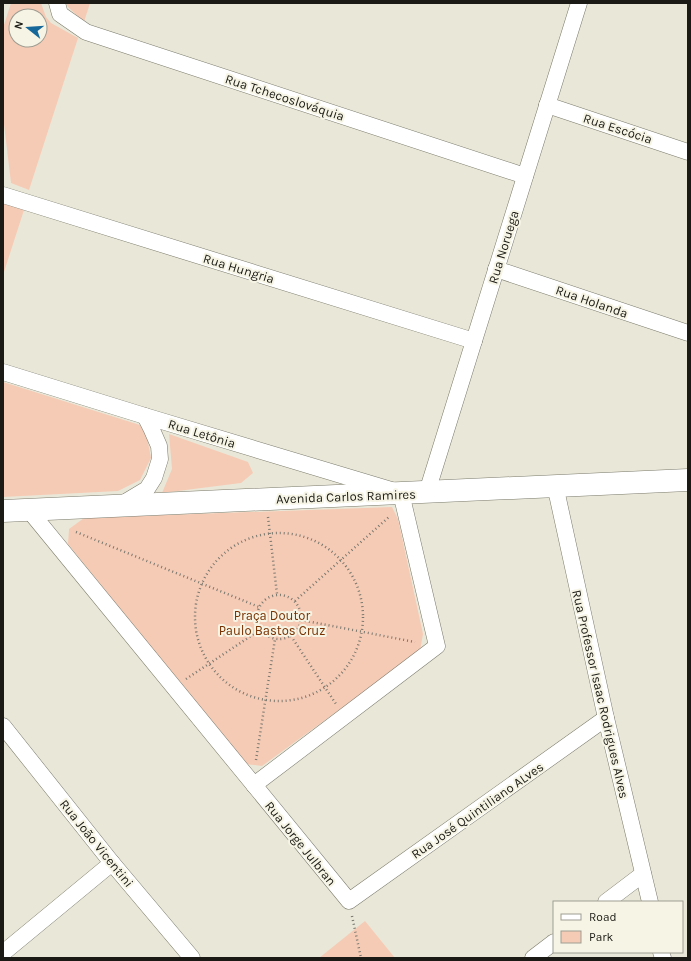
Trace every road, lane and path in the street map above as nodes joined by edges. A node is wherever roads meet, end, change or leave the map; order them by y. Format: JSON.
{"nodes":[{"id":1,"x":57,"y":3,"type":"edge"},
{"id":2,"x":574,"y":4,"type":"edge"},
{"id":3,"x":547,"y":105,"type":"junction"},
{"id":4,"x":688,"y":152,"type":"edge"},
{"id":5,"x":525,"y":176,"type":"junction"},
{"id":6,"x":3,"y":195,"type":"edge"},
{"id":7,"x":496,"y":269,"type":"junction"},
{"id":8,"x":688,"y":333,"type":"edge"},
{"id":9,"x":474,"y":341,"type":"junction"},
{"id":10,"x":3,"y":372,"type":"edge"},
{"id":11,"x":145,"y":416,"type":"junction"},
{"id":12,"x":688,"y":480,"type":"edge"},
{"id":13,"x":555,"y":485,"type":"junction"},
{"id":14,"x":427,"y":492,"type":"junction"},
{"id":15,"x":401,"y":493,"type":"junction"},
{"id":16,"x":121,"y":505,"type":"junction"},
{"id":17,"x":28,"y":510,"type":"junction"},
{"id":18,"x":3,"y":511,"type":"edge"},
{"id":19,"x":267,"y":514,"type":"dead end"},
{"id":20,"x":391,"y":516,"type":"dead end"},
{"id":21,"x":79,"y":528,"type":"dead end"},
{"id":22,"x":76,"y":532,"type":"junction"},
{"id":23,"x":270,"y":533,"type":"junction"},
{"id":24,"x":75,"y":538,"type":"dead end"},
{"id":25,"x":341,"y":560,"type":"junction"},
{"id":26,"x":202,"y":584,"type":"junction"},
{"id":27,"x":277,"y":594,"type":"junction"},
{"id":28,"x":295,"y":601,"type":"junction"},
{"id":29,"x":259,"y":607,"type":"junction"},
{"id":30,"x":301,"y":620,"type":"junction"},
{"id":31,"x":260,"y":630,"type":"junction"},
{"id":32,"x":361,"y":632,"type":"junction"},
{"id":33,"x":291,"y":636,"type":"junction"},
{"id":34,"x":275,"y":639,"type":"junction"},
{"id":35,"x":418,"y":642,"type":"dead end"},
{"id":36,"x":209,"y":663,"type":"junction"},
{"id":37,"x":184,"y":680,"type":"dead end"},
{"id":38,"x":324,"y":686,"type":"junction"},
{"id":39,"x":265,"y":699,"type":"junction"},
{"id":40,"x":337,"y":706,"type":"dead end"},
{"id":41,"x":606,"y":718,"type":"junction"},
{"id":42,"x":3,"y":726,"type":"edge"},
{"id":43,"x":252,"y":758,"type":"dead end"},
{"id":44,"x":256,"y":760,"type":"junction"},
{"id":45,"x":262,"y":760,"type":"dead end"},
{"id":46,"x":254,"y":785,"type":"junction"},
{"id":47,"x":112,"y":863,"type":"junction"},
{"id":48,"x":643,"y":874,"type":"junction"},
{"id":49,"x":607,"y":901,"type":"edge"},
{"id":50,"x":650,"y":901,"type":"edge"},
{"id":51,"x":349,"y":902,"type":"junction"},
{"id":52,"x":553,"y":943,"type":"edge"},
{"id":53,"x":3,"y":953,"type":"edge"},
{"id":54,"x":192,"y":958,"type":"edge"},
{"id":55,"x":361,"y":958,"type":"edge"},
{"id":56,"x":533,"y":958,"type":"edge"}],
"edges":[{"from":1,"to":5,"type":"street","name":"Rua Tchecoslováquia"},
{"from":2,"to":3,"type":"street","name":"Rua Noruega"},
{"from":3,"to":4,"type":"street","name":"Rua Escócia"},
{"from":3,"to":5,"type":"street","name":"Rua Noruega"},
{"from":5,"to":7,"type":"street","name":"Rua Noruega"},
{"from":6,"to":9,"type":"street","name":"Rua Hungria"},
{"from":7,"to":8,"type":"street","name":"Rua Holanda"},
{"from":7,"to":9,"type":"street","name":"Rua Noruega"},
{"from":9,"to":14,"type":"street","name":"Rua Noruega"},
{"from":10,"to":11,"type":"street","name":"Rua Letônia"},
{"from":11,"to":15,"type":"street","name":"Rua Letônia"},
{"from":11,"to":16,"type":"street"},
{"from":12,"to":13,"type":"main road","name":"Avenida Carlos Ramires"},
{"from":13,"to":14,"type":"main road","name":"Avenida Carlos Ramires"},
{"from":13,"to":41,"type":"street","name":"Rua Professor Isaac Rodrigues Alves"},
{"from":14,"to":15,"type":"main road","name":"Avenida Carlos Ramires"},
{"from":15,"to":16,"type":"main road","name":"Avenida Carlos Ramires"},
{"from":15,"to":46,"type":"street"},
{"from":16,"to":17,"type":"main road","name":"Avenida Carlos Ramires"},
{"from":17,"to":18,"type":"main road","name":"Avenida Carlos Ramires"},
{"from":17,"to":46,"type":"street"},
{"from":19,"to":23,"type":"path"},
{"from":20,"to":25,"type":"path"},
{"from":21,"to":22,"type":"path"},
{"from":22,"to":24,"type":"path"},
{"from":22,"to":26,"type":"path"},
{"from":23,"to":25,"type":"path"},
{"from":23,"to":26,"type":"path"},
{"from":23,"to":27,"type":"path"},
{"from":25,"to":28,"type":"path"},
{"from":25,"to":32,"type":"path"},
{"from":26,"to":29,"type":"path"},
{"from":26,"to":36,"type":"path"},
{"from":27,"to":28,"type":"path"},
{"from":27,"to":29,"type":"path"},
{"from":28,"to":30,"type":"path"},
{"from":29,"to":31,"type":"path"},
{"from":30,"to":32,"type":"path"},
{"from":30,"to":33,"type":"path"},
{"from":31,"to":34,"type":"path"},
{"from":31,"to":36,"type":"path"},
{"from":32,"to":35,"type":"path"},
{"from":32,"to":38,"type":"path"},
{"from":33,"to":34,"type":"path"},
{"from":33,"to":38,"type":"path"},
{"from":34,"to":39,"type":"path"},
{"from":36,"to":37,"type":"path"},
{"from":36,"to":39,"type":"path"},
{"from":38,"to":39,"type":"path"},
{"from":38,"to":40,"type":"path"},
{"from":39,"to":44,"type":"path"},
{"from":41,"to":48,"type":"street","name":"Rua Professor Isaac Rodrigues Alves"},
{"from":41,"to":51,"type":"street","name":"Rua José Quintiliano ALves"},
{"from":42,"to":47,"type":"street","name":"Rua João Vicentini"},
{"from":43,"to":44,"type":"path"},
{"from":44,"to":45,"type":"path"},
{"from":46,"to":51,"type":"street","name":"Rua Jorge Julbran"},
{"from":47,"to":53,"type":"street"},
{"from":47,"to":54,"type":"street","name":"Rua João Vicentini"},
{"from":48,"to":49,"type":"street"},
{"from":48,"to":50,"type":"street","name":"Rua Professor Isaac Rodrigues Alves"},
{"from":51,"to":55,"type":"path"},
{"from":52,"to":56,"type":"street"}]}
